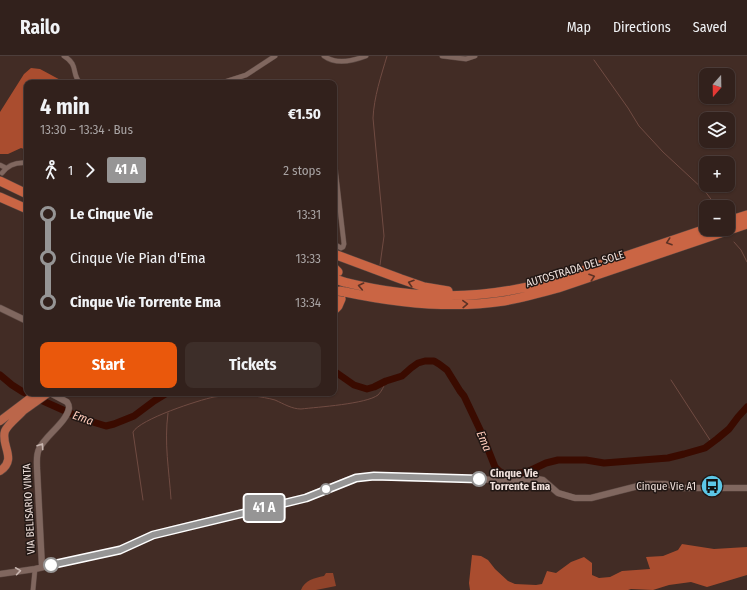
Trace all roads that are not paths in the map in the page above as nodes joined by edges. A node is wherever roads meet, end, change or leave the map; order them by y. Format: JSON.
{"nodes":[{"id":1,"x":64,"y":56,"type":"edge"},
{"id":2,"x":275,"y":56,"type":"edge"},
{"id":3,"x":324,"y":56,"type":"edge"},
{"id":4,"x":366,"y":56,"type":"edge"},
{"id":5,"x":442,"y":56,"type":"edge"},
{"id":6,"x":475,"y":56,"type":"edge"},
{"id":7,"x":77,"y":80,"type":"edge"},
{"id":8,"x":230,"y":80,"type":"edge"},
{"id":9,"x":24,"y":163,"type":"edge"},
{"id":10,"x":0,"y":165,"type":"edge"},
{"id":11,"x":3,"y":174,"type":"edge"},
{"id":12,"x":337,"y":184,"type":"edge"},
{"id":13,"x":0,"y":192,"type":"edge"},
{"id":14,"x":24,"y":192,"type":"edge"},
{"id":15,"x":0,"y":197,"type":"edge"},
{"id":16,"x":24,"y":203,"type":"edge"},
{"id":17,"x":24,"y":208,"type":"edge"},
{"id":18,"x":747,"y":215,"type":"edge"},
{"id":19,"x":735,"y":219,"type":"edge"},
{"id":20,"x":747,"y":224,"type":"edge"},
{"id":21,"x":699,"y":231,"type":"edge"},
{"id":22,"x":337,"y":246,"type":"edge"},
{"id":23,"x":337,"y":255,"type":"edge"},
{"id":24,"x":338,"y":276,"type":"edge"},
{"id":25,"x":519,"y":289,"type":"junction"},
{"id":26,"x":339,"y":292,"type":"edge"},
{"id":27,"x":337,"y":307,"type":"edge"},
{"id":28,"x":0,"y":308,"type":"edge"},
{"id":29,"x":24,"y":320,"type":"edge"},
{"id":30,"x":34,"y":396,"type":"edge"},
{"id":31,"x":46,"y":396,"type":"edge"},
{"id":32,"x":52,"y":396,"type":"edge"},
{"id":33,"x":27,"y":405,"type":"junction"},
{"id":34,"x":0,"y":419,"type":"edge"},
{"id":35,"x":0,"y":428,"type":"edge"},
{"id":36,"x":0,"y":444,"type":"edge"},
{"id":37,"x":8,"y":452,"type":"junction"},
{"id":38,"x":0,"y":471,"type":"edge"},
{"id":39,"x":747,"y":488,"type":"edge"},
{"id":40,"x":42,"y":567,"type":"junction"},
{"id":41,"x":35,"y":569,"type":"junction"},
{"id":42,"x":0,"y":574,"type":"edge"},
{"id":43,"x":33,"y":590,"type":"edge"}],
"edges":[{"from":1,"to":7,"type":"street"},
{"from":2,"to":8,"type":"street"},
{"from":3,"to":4,"type":"street"},
{"from":5,"to":6,"type":"street"},
{"from":9,"to":11,"type":"street"},
{"from":10,"to":11,"type":"street"},
{"from":11,"to":14,"type":"highway"},
{"from":12,"to":22,"type":"street"},
{"from":13,"to":16,"type":"highway"},
{"from":15,"to":17,"type":"highway"},
{"from":18,"to":19,"type":"highway"},
{"from":26,"to":20,"type":"highway","name":"AUTOSTRADA DEL SOLE","one_way":true},
{"from":21,"to":25,"type":"highway","name":"AUTOSTRADA DEL SOLE","one_way":true},
{"from":25,"to":23,"type":"highway","one_way":true},
{"from":25,"to":24,"type":"highway","name":"AUTOSTRADA DEL SOLE","one_way":true},
{"from":26,"to":27,"type":"highway"},
{"from":28,"to":29,"type":"street"},
{"from":30,"to":33,"type":"highway"},
{"from":31,"to":33,"type":"highway"},
{"from":40,"to":32,"type":"street","name":"VIA BELISARIO VINTA","one_way":true},
{"from":33,"to":34,"type":"highway"},
{"from":33,"to":35,"type":"highway"},
{"from":33,"to":37,"type":"highway"},
{"from":36,"to":37,"type":"highway"},
{"from":37,"to":38,"type":"highway"},
{"from":39,"to":40,"type":"street"},
{"from":40,"to":41,"type":"street"},
{"from":42,"to":41,"type":"street","one_way":true},
{"from":41,"to":43,"type":"street","name":"VIA BELISARIO VINTA"}]}
